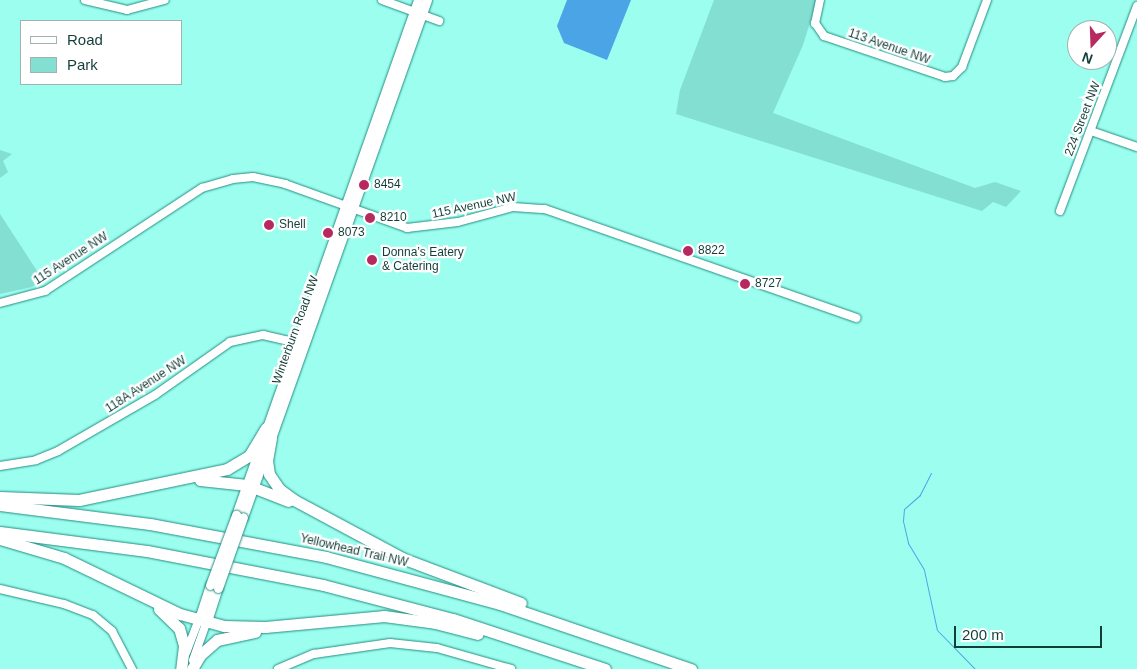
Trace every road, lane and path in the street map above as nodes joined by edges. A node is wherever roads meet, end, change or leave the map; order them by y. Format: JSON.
{"nodes":[{"id":1,"x":85,"y":0,"type":"edge"},
{"id":2,"x":165,"y":0,"type":"edge"},
{"id":3,"x":382,"y":0,"type":"edge"},
{"id":4,"x":418,"y":0,"type":"edge"},
{"id":5,"x":427,"y":0,"type":"edge"},
{"id":6,"x":820,"y":0,"type":"edge"},
{"id":7,"x":987,"y":0,"type":"edge"},
{"id":8,"x":1137,"y":6,"type":"edge"},
{"id":9,"x":418,"y":13,"type":"junction"},
{"id":10,"x":439,"y":21,"type":"dead end"},
{"id":11,"x":1091,"y":131,"type":"junction"},
{"id":12,"x":1137,"y":147,"type":"edge"},
{"id":13,"x":348,"y":208,"type":"junction"},
{"id":14,"x":1060,"y":211,"type":"dead end"},
{"id":15,"x":0,"y":303,"type":"edge"},
{"id":16,"x":857,"y":318,"type":"dead end"},
{"id":17,"x":301,"y":344,"type":"junction"},
{"id":18,"x":269,"y":433,"type":"junction"},
{"id":19,"x":0,"y":466,"type":"edge"},
{"id":20,"x":168,"y":483,"type":"junction"},
{"id":21,"x":250,"y":486,"type":"junction"},
{"id":22,"x":0,"y":496,"type":"edge"},
{"id":23,"x":0,"y":505,"type":"edge"},
{"id":24,"x":316,"y":513,"type":"junction"},
{"id":25,"x":0,"y":532,"type":"edge"},
{"id":26,"x":0,"y":540,"type":"edge"},
{"id":27,"x":0,"y":589,"type":"edge"},
{"id":28,"x":135,"y":592,"type":"junction"},
{"id":29,"x":203,"y":620,"type":"junction"},
{"id":30,"x":293,"y":624,"type":"junction"},
{"id":31,"x":624,"y":645,"type":"junction"},
{"id":32,"x":132,"y":669,"type":"edge"},
{"id":33,"x":181,"y":669,"type":"edge"},
{"id":34,"x":191,"y":669,"type":"edge"},
{"id":35,"x":278,"y":669,"type":"edge"},
{"id":36,"x":511,"y":669,"type":"edge"},
{"id":37,"x":595,"y":669,"type":"edge"},
{"id":38,"x":605,"y":669,"type":"edge"},
{"id":39,"x":691,"y":669,"type":"edge"}],
"edges":[{"from":1,"to":2,"type":"street"},
{"from":3,"to":9,"type":"street"},
{"from":4,"to":9,"type":"main road","name":"Winterburn Road NW"},
{"from":5,"to":9,"type":"main road","name":"Winterburn Road NW"},
{"from":6,"to":7,"type":"street","name":"113 Avenue NW"},
{"from":8,"to":11,"type":"street","name":"224 Street NW"},
{"from":9,"to":10,"type":"street"},
{"from":9,"to":13,"type":"main road","name":"Winterburn Road NW"},
{"from":11,"to":12,"type":"street"},
{"from":11,"to":14,"type":"street","name":"224 Street NW"},
{"from":13,"to":15,"type":"street","name":"115 Avenue NW"},
{"from":13,"to":16,"type":"street","name":"115 Avenue NW"},
{"from":13,"to":17,"type":"main road","name":"Winterburn Road NW"},
{"from":17,"to":18,"type":"main road","name":"Winterburn Road NW"},
{"from":17,"to":19,"type":"street","name":"118A Avenue NW"},
{"from":18,"to":20,"type":"highway"},
{"from":18,"to":21,"type":"main road","name":"Winterburn Road NW"},
{"from":18,"to":24,"type":"highway"},
{"from":20,"to":21,"type":"highway"},
{"from":20,"to":22,"type":"highway"},
{"from":21,"to":24,"type":"highway"},
{"from":21,"to":29,"type":"main road","name":"Winterburn Road NW","bridge":true},
{"from":23,"to":31,"type":"highway","name":"Yellowhead Trail NW"},
{"from":24,"to":31,"type":"highway"},
{"from":25,"to":38,"type":"highway"},
{"from":26,"to":28,"type":"highway"},
{"from":27,"to":32,"type":"street"},
{"from":28,"to":29,"type":"highway"},
{"from":28,"to":33,"type":"highway"},
{"from":29,"to":30,"type":"highway"},
{"from":29,"to":33,"type":"street","name":"Winterburn Road NW"},
{"from":29,"to":34,"type":"street","name":"Winterburn Road NW"},
{"from":30,"to":34,"type":"highway"},
{"from":30,"to":37,"type":"highway"},
{"from":31,"to":39,"type":"highway","name":"Yellowhead Trail NW"},
{"from":35,"to":36,"type":"street"}]}
